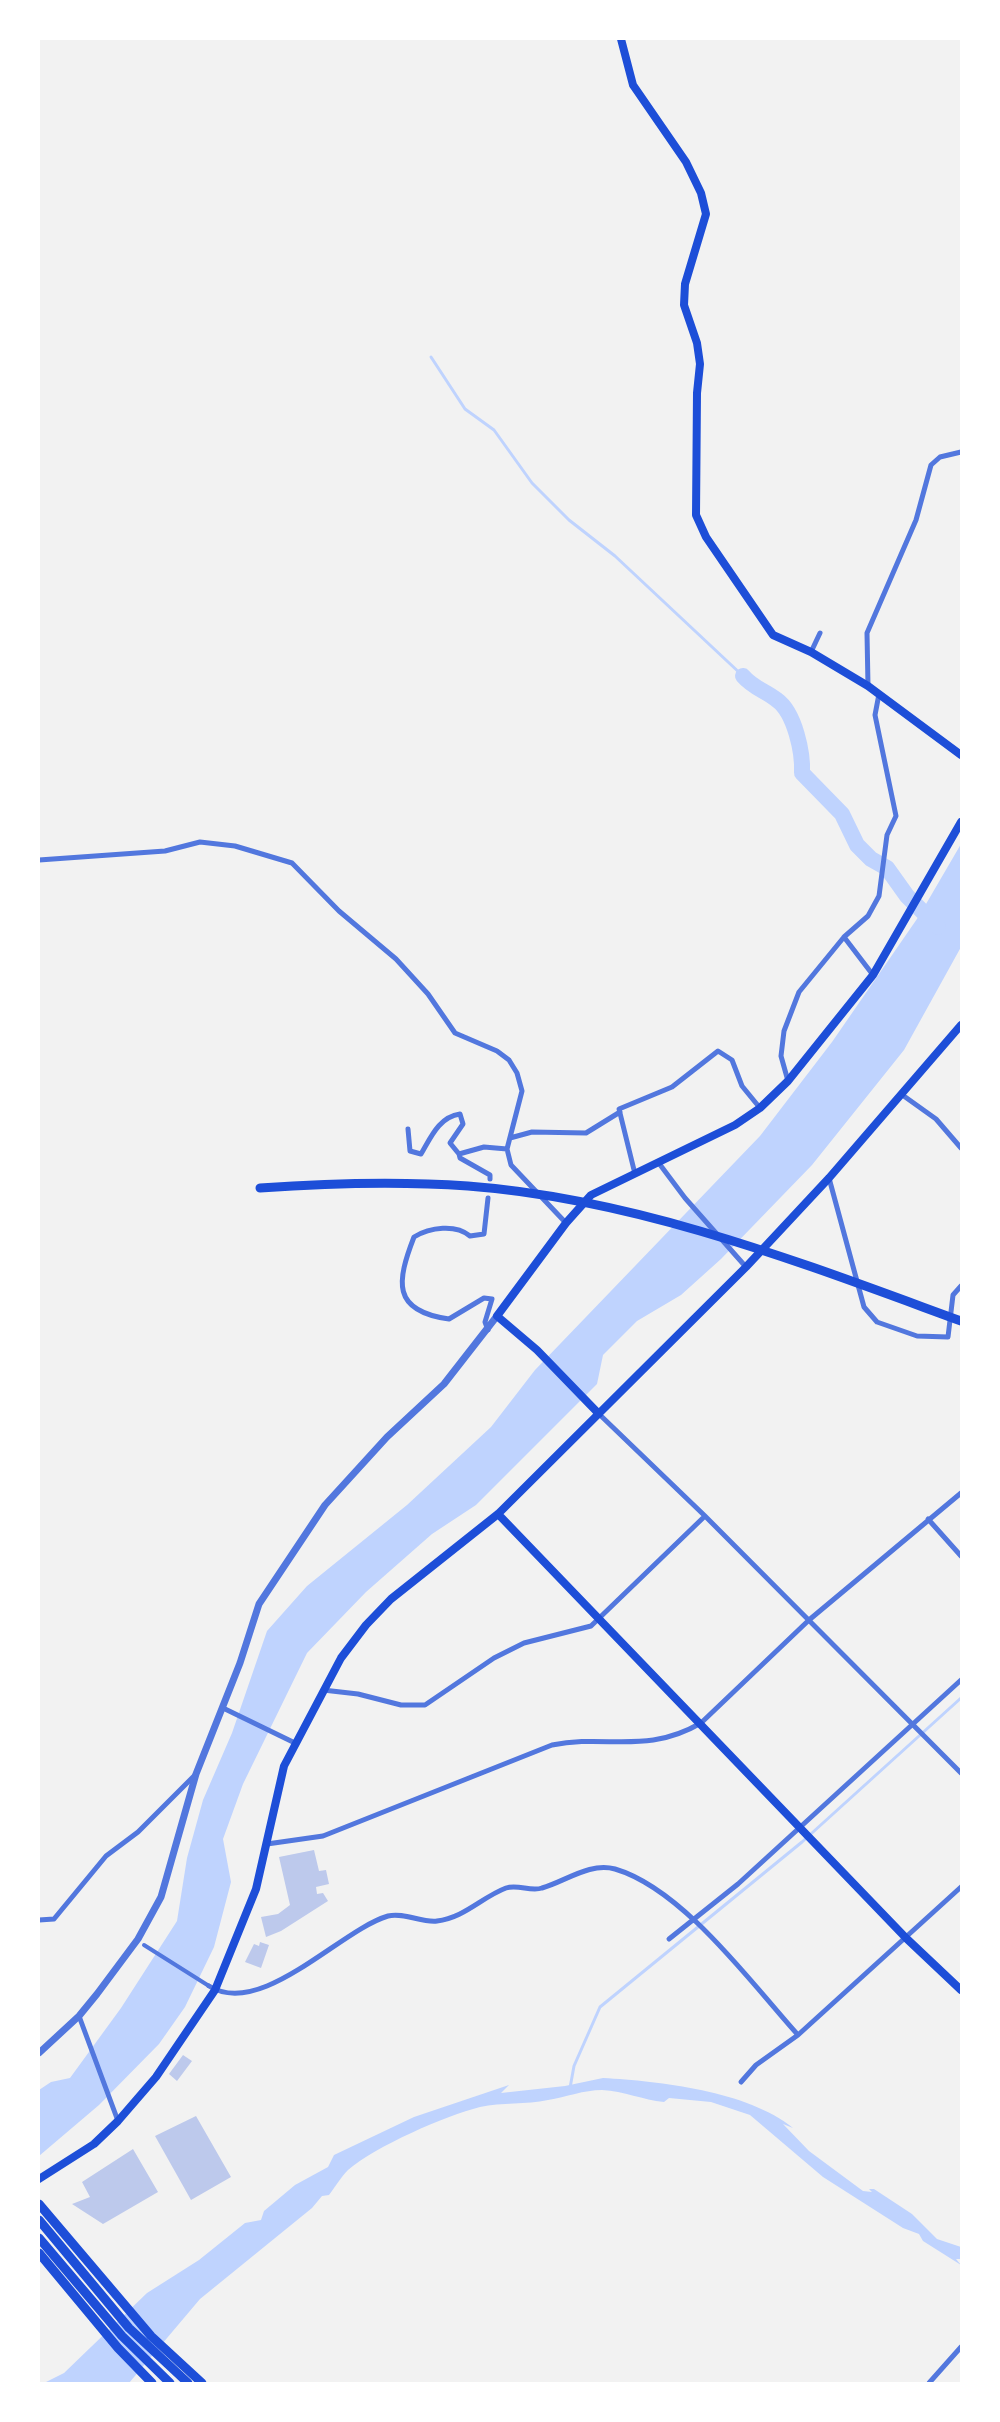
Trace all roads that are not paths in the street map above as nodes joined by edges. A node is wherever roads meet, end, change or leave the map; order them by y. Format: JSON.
{"nodes":[{"id":1,"x":621,"y":39,"type":"edge"},
{"id":2,"x":961,"y":452,"type":"edge"},
{"id":3,"x":820,"y":633,"type":"dead end"},
{"id":4,"x":811,"y":652,"type":"junction"},
{"id":5,"x":868,"y":686,"type":"junction"},
{"id":6,"x":879,"y":694,"type":"junction"},
{"id":7,"x":961,"y":755,"type":"edge"},
{"id":8,"x":961,"y":822,"type":"edge"},
{"id":9,"x":39,"y":860,"type":"edge"},
{"id":10,"x":844,"y":937,"type":"junction"},
{"id":11,"x":873,"y":975,"type":"junction"},
{"id":12,"x":961,"y":1025,"type":"edge"},
{"id":13,"x":788,"y":1081,"type":"junction"},
{"id":14,"x":901,"y":1094,"type":"junction"},
{"id":15,"x":760,"y":1108,"type":"junction"},
{"id":16,"x":620,"y":1112,"type":"junction"},
{"id":17,"x":408,"y":1129,"type":"dead end"},
{"id":18,"x":510,"y":1138,"type":"junction"},
{"id":19,"x":961,"y":1148,"type":"edge"},
{"id":20,"x":507,"y":1149,"type":"junction"},
{"id":21,"x":459,"y":1154,"type":"junction"},
{"id":22,"x":658,"y":1162,"type":"junction"},
{"id":23,"x":634,"y":1174,"type":"junction"},
{"id":24,"x":829,"y":1178,"type":"junction"},
{"id":25,"x":490,"y":1179,"type":"dead end"},
{"id":26,"x":260,"y":1188,"type":"dead end"},
{"id":27,"x":488,"y":1198,"type":"dead end"},
{"id":28,"x":566,"y":1223,"type":"junction"},
{"id":29,"x":746,"y":1267,"type":"junction"},
{"id":30,"x":961,"y":1286,"type":"edge"},
{"id":31,"x":497,"y":1316,"type":"junction"},
{"id":32,"x":961,"y":1321,"type":"edge"},
{"id":33,"x":488,"y":1329,"type":"junction"},
{"id":34,"x":599,"y":1414,"type":"junction"},
{"id":35,"x":961,"y":1493,"type":"edge"},
{"id":36,"x":498,"y":1514,"type":"junction"},
{"id":37,"x":705,"y":1516,"type":"junction"},
{"id":38,"x":928,"y":1519,"type":"junction"},
{"id":39,"x":961,"y":1556,"type":"edge"},
{"id":40,"x":598,"y":1619,"type":"junction"},
{"id":41,"x":809,"y":1620,"type":"junction"},
{"id":42,"x":961,"y":1680,"type":"edge"},
{"id":43,"x":323,"y":1690,"type":"junction"},
{"id":44,"x":225,"y":1709,"type":"junction"},
{"id":45,"x":700,"y":1723,"type":"junction"},
{"id":46,"x":911,"y":1724,"type":"junction"},
{"id":47,"x":292,"y":1742,"type":"junction"},
{"id":48,"x":961,"y":1773,"type":"edge"},
{"id":49,"x":196,"y":1774,"type":"junction"},
{"id":50,"x":800,"y":1827,"type":"junction"},
{"id":51,"x":267,"y":1844,"type":"junction"},
{"id":52,"x":961,"y":1887,"type":"edge"},
{"id":53,"x":693,"y":1919,"type":"junction"},
{"id":54,"x":39,"y":1920,"type":"edge"},
{"id":55,"x":906,"y":1938,"type":"junction"},
{"id":56,"x":138,"y":1939,"type":"junction"},
{"id":57,"x":669,"y":1939,"type":"dead end"},
{"id":58,"x":144,"y":1945,"type":"joint"},
{"id":59,"x":212,"y":1988,"type":"junction"},
{"id":60,"x":961,"y":1990,"type":"edge"},
{"id":61,"x":79,"y":2016,"type":"junction"},
{"id":62,"x":798,"y":2035,"type":"junction"},
{"id":63,"x":39,"y":2053,"type":"edge"},
{"id":64,"x":741,"y":2082,"type":"dead end"},
{"id":65,"x":118,"y":2121,"type":"junction"},
{"id":66,"x":39,"y":2179,"type":"edge"},
{"id":67,"x":39,"y":2204,"type":"edge"},
{"id":68,"x":39,"y":2220,"type":"edge"},
{"id":69,"x":39,"y":2238,"type":"edge"},
{"id":70,"x":39,"y":2253,"type":"edge"},
{"id":71,"x":961,"y":2347,"type":"edge"},
{"id":72,"x":152,"y":2383,"type":"edge"},
{"id":73,"x":170,"y":2383,"type":"edge"},
{"id":74,"x":188,"y":2383,"type":"edge"},
{"id":75,"x":202,"y":2383,"type":"edge"},
{"id":76,"x":929,"y":2383,"type":"edge"}],
"edges":[{"from":1,"to":4,"type":"main road"},
{"from":2,"to":5,"type":"street"},
{"from":3,"to":4,"type":"street"},
{"from":4,"to":5,"type":"main road"},
{"from":5,"to":6,"type":"main road"},
{"from":6,"to":7,"type":"main road"},
{"from":6,"to":10,"type":"street"},
{"from":8,"to":11,"type":"main road"},
{"from":9,"to":18,"type":"street"},
{"from":10,"to":11,"type":"street"},
{"from":10,"to":13,"type":"street"},
{"from":11,"to":13,"type":"main road"},
{"from":12,"to":14,"type":"main road"},
{"from":13,"to":15,"type":"main road"},
{"from":14,"to":19,"type":"street"},
{"from":14,"to":24,"type":"main road"},
{"from":15,"to":16,"type":"street"},
{"from":15,"to":22,"type":"main road"},
{"from":16,"to":18,"type":"street"},
{"from":16,"to":23,"type":"street"},
{"from":17,"to":21,"type":"street"},
{"from":18,"to":20,"type":"street"},
{"from":20,"to":21,"type":"street"},
{"from":20,"to":28,"type":"street"},
{"from":21,"to":25,"type":"street"},
{"from":22,"to":23,"type":"main road"},
{"from":22,"to":29,"type":"street"},
{"from":23,"to":28,"type":"main road"},
{"from":24,"to":29,"type":"main road"},
{"from":24,"to":30,"type":"street"},
{"from":26,"to":32,"type":"highway"},
{"from":27,"to":33,"type":"street"},
{"from":28,"to":31,"type":"main road"},
{"from":29,"to":34,"type":"main road"},
{"from":31,"to":33,"type":"street"},
{"from":31,"to":34,"type":"main road"},
{"from":33,"to":44,"type":"street"},
{"from":34,"to":36,"type":"main road"},
{"from":34,"to":37,"type":"street"},
{"from":35,"to":38,"type":"street"},
{"from":36,"to":40,"type":"main road"},
{"from":36,"to":43,"type":"main road"},
{"from":37,"to":40,"type":"street"},
{"from":37,"to":41,"type":"street"},
{"from":38,"to":39,"type":"street"},
{"from":38,"to":41,"type":"street"},
{"from":40,"to":43,"type":"street"},
{"from":40,"to":45,"type":"main road"},
{"from":41,"to":45,"type":"street"},
{"from":41,"to":46,"type":"street"},
{"from":42,"to":46,"type":"street"},
{"from":43,"to":47,"type":"main road"},
{"from":44,"to":47,"type":"street"},
{"from":44,"to":49,"type":"street"},
{"from":45,"to":50,"type":"main road"},
{"from":45,"to":51,"type":"street"},
{"from":46,"to":48,"type":"street"},
{"from":46,"to":50,"type":"street"},
{"from":47,"to":51,"type":"main road"},
{"from":49,"to":54,"type":"street"},
{"from":49,"to":56,"type":"street"},
{"from":50,"to":53,"type":"street"},
{"from":50,"to":55,"type":"main road"},
{"from":51,"to":59,"type":"main road"},
{"from":52,"to":55,"type":"street"},
{"from":53,"to":57,"type":"street"},
{"from":53,"to":59,"type":"street"},
{"from":53,"to":62,"type":"street"},
{"from":55,"to":60,"type":"main road"},
{"from":55,"to":62,"type":"street"},
{"from":56,"to":58,"type":"street"},
{"from":56,"to":61,"type":"street"},
{"from":58,"to":59,"type":"street"},
{"from":59,"to":65,"type":"main road"},
{"from":61,"to":63,"type":"street"},
{"from":61,"to":65,"type":"street"},
{"from":62,"to":64,"type":"street"},
{"from":65,"to":66,"type":"main road"},
{"from":67,"to":75,"type":"highway"},
{"from":68,"to":74,"type":"highway"},
{"from":69,"to":73,"type":"highway"},
{"from":70,"to":72,"type":"highway"},
{"from":71,"to":76,"type":"street"}]}
